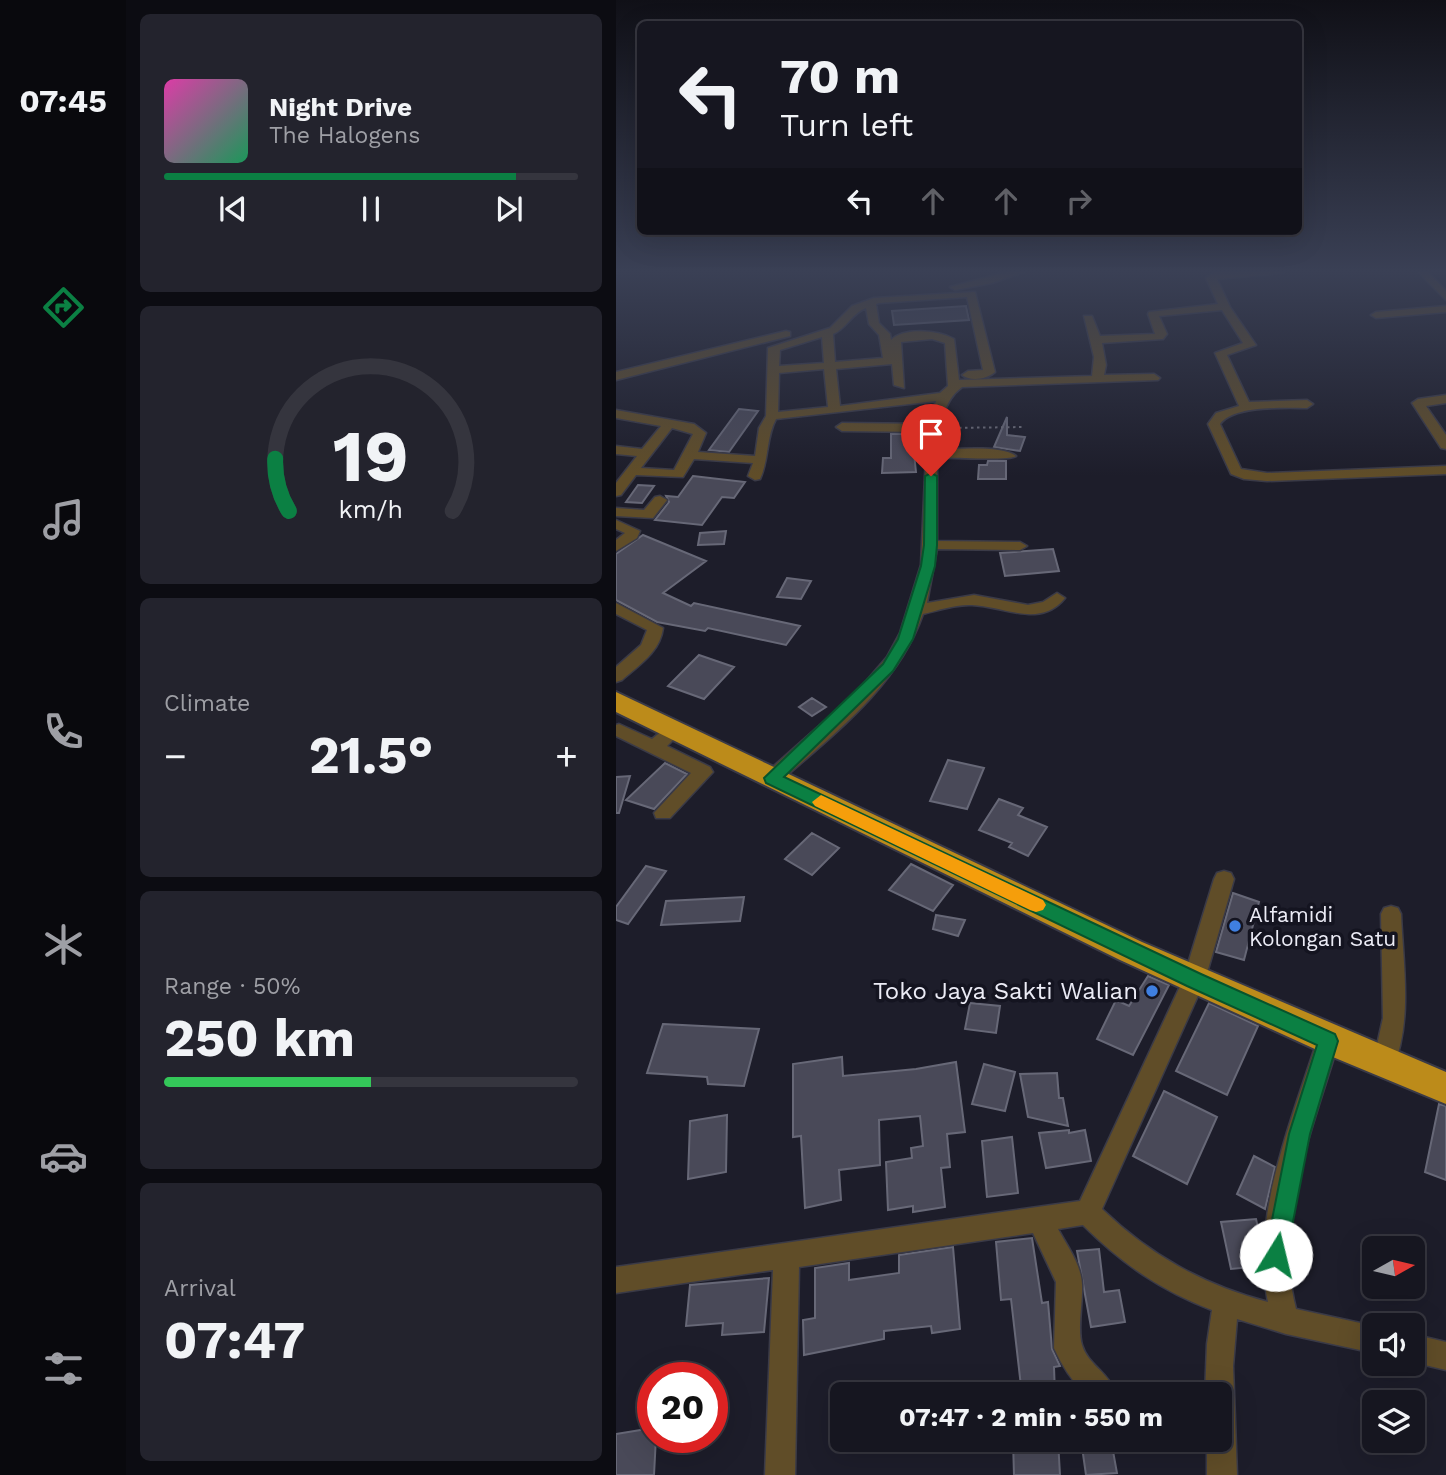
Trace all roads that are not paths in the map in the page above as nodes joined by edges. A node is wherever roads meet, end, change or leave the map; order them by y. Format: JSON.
{"nodes":[{"id":1,"x":765,"y":339,"type":"edge"},
{"id":2,"x":804,"y":339,"type":"edge"},
{"id":3,"x":828,"y":339,"type":"edge"},
{"id":4,"x":885,"y":339,"type":"edge"},
{"id":5,"x":900,"y":339,"type":"edge"},
{"id":6,"x":947,"y":339,"type":"edge"},
{"id":7,"x":981,"y":339,"type":"edge"},
{"id":8,"x":1120,"y":339,"type":"edge"},
{"id":9,"x":1246,"y":339,"type":"edge"},
{"id":10,"x":1096,"y":340,"type":"joint"},
{"id":11,"x":889,"y":361,"type":"junction"},
{"id":12,"x":830,"y":366,"type":"junction"},
{"id":13,"x":773,"y":370,"type":"junction"},
{"id":14,"x":616,"y":376,"type":"edge"},
{"id":15,"x":1154,"y":377,"type":"dead end"},
{"id":16,"x":1097,"y":379,"type":"junction"},
{"id":17,"x":900,"y":385,"type":"dead end"},
{"id":18,"x":954,"y":386,"type":"junction"},
{"id":19,"x":1446,"y":399,"type":"edge"},
{"id":20,"x":894,"y":404,"type":"junction"},
{"id":21,"x":1307,"y":404,"type":"dead end"},
{"id":22,"x":1245,"y":405,"type":"junction"},
{"id":23,"x":834,"y":410,"type":"junction"},
{"id":24,"x":616,"y":414,"type":"edge"},
{"id":25,"x":772,"y":416,"type":"junction"},
{"id":26,"x":669,"y":423,"type":"junction"},
{"id":27,"x":842,"y":427,"type":"dead end"},
{"id":28,"x":934,"y":428,"type":"junction"},
{"id":29,"x":1446,"y":445,"type":"edge"},
{"id":30,"x":616,"y":450,"type":"edge"},
{"id":31,"x":645,"y":453,"type":"junction"},
{"id":32,"x":931,"y":454,"type":"junction"},
{"id":33,"x":690,"y":455,"type":"junction"},
{"id":34,"x":1009,"y":457,"type":"dead end"},
{"id":35,"x":760,"y":460,"type":"junction"},
{"id":36,"x":1446,"y":470,"type":"edge"},
{"id":37,"x":755,"y":476,"type":"dead end"},
{"id":38,"x":622,"y":481,"type":"edge"},
{"id":39,"x":660,"y":500,"type":"dead end"},
{"id":40,"x":616,"y":512,"type":"edge"},
{"id":41,"x":616,"y":524,"type":"edge"},
{"id":42,"x":931,"y":545,"type":"junction"},
{"id":43,"x":1020,"y":546,"type":"dead end"},
{"id":44,"x":616,"y":547,"type":"edge"},
{"id":45,"x":1057,"y":598,"type":"dead end"},
{"id":46,"x":616,"y":608,"type":"edge"},
{"id":47,"x":915,"y":611,"type":"junction"},
{"id":48,"x":616,"y":676,"type":"edge"},
{"id":49,"x":618,"y":715,"type":"edge"},
{"id":50,"x":664,"y":739,"type":"junction"},
{"id":51,"x":772,"y":778,"type":"junction"},
{"id":52,"x":663,"y":813,"type":"dead end"},
{"id":53,"x":1224,"y":878,"type":"dead end"},
{"id":54,"x":1391,"y":914,"type":"dead end"},
{"id":55,"x":1194,"y":980,"type":"junction"},
{"id":56,"x":1328,"y":1041,"type":"junction"},
{"id":57,"x":1384,"y":1063,"type":"junction"},
{"id":58,"x":1446,"y":1088,"type":"edge"},
{"id":59,"x":1088,"y":1212,"type":"junction"},
{"id":60,"x":1039,"y":1219,"type":"junction"},
{"id":61,"x":786,"y":1255,"type":"junction"},
{"id":62,"x":616,"y":1280,"type":"edge"},
{"id":63,"x":1227,"y":1301,"type":"junction"},
{"id":64,"x":1286,"y":1321,"type":"junction"},
{"id":65,"x":1362,"y":1337,"type":"edge"},
{"id":66,"x":1425,"y":1351,"type":"edge"},
{"id":67,"x":1446,"y":1356,"type":"edge"},
{"id":68,"x":1093,"y":1382,"type":"edge"},
{"id":69,"x":780,"y":1475,"type":"edge"},
{"id":70,"x":1222,"y":1475,"type":"edge"}],
"edges":[{"from":1,"to":14,"type":"street"},
{"from":2,"to":13,"type":"street"},
{"from":3,"to":12,"type":"street"},
{"from":4,"to":11,"type":"street"},
{"from":5,"to":17,"type":"street"},
{"from":6,"to":18,"type":"street"},
{"from":7,"to":18,"type":"street"},
{"from":8,"to":10,"type":"street"},
{"from":9,"to":22,"type":"street"},
{"from":10,"to":16,"type":"street"},
{"from":11,"to":12,"type":"street"},
{"from":11,"to":20,"type":"street"},
{"from":12,"to":13,"type":"street"},
{"from":12,"to":23,"type":"street"},
{"from":13,"to":25,"type":"street"},
{"from":15,"to":16,"type":"street"},
{"from":16,"to":18,"type":"street"},
{"from":18,"to":20,"type":"street"},
{"from":18,"to":28,"type":"street"},
{"from":19,"to":29,"type":"street"},
{"from":20,"to":23,"type":"street"},
{"from":21,"to":22,"type":"street"},
{"from":22,"to":36,"type":"street"},
{"from":23,"to":25,"type":"street"},
{"from":24,"to":26,"type":"street"},
{"from":25,"to":35,"type":"street"},
{"from":26,"to":31,"type":"street"},
{"from":26,"to":33,"type":"street"},
{"from":27,"to":28,"type":"street"},
{"from":28,"to":32,"type":"street"},
{"from":30,"to":31,"type":"street"},
{"from":31,"to":38,"type":"street"},
{"from":32,"to":34,"type":"street"},
{"from":32,"to":42,"type":"street"},
{"from":33,"to":35,"type":"street"},
{"from":33,"to":38,"type":"street"},
{"from":35,"to":37,"type":"street"},
{"from":39,"to":40,"type":"street"},
{"from":41,"to":44,"type":"street"},
{"from":42,"to":43,"type":"street"},
{"from":42,"to":47,"type":"street"},
{"from":45,"to":47,"type":"street"},
{"from":46,"to":48,"type":"street"},
{"from":47,"to":51,"type":"street"},
{"from":49,"to":50,"type":"highway"},
{"from":50,"to":51,"type":"highway"},
{"from":50,"to":52,"type":"street"},
{"from":51,"to":55,"type":"highway"},
{"from":53,"to":55,"type":"street"},
{"from":54,"to":57,"type":"street"},
{"from":55,"to":56,"type":"highway"},
{"from":55,"to":59,"type":"street"},
{"from":56,"to":57,"type":"highway"},
{"from":56,"to":64,"type":"street"},
{"from":57,"to":58,"type":"highway"},
{"from":59,"to":60,"type":"street"},
{"from":59,"to":63,"type":"street"},
{"from":60,"to":61,"type":"street"},
{"from":60,"to":68,"type":"street"},
{"from":61,"to":62,"type":"street"},
{"from":61,"to":69,"type":"street"},
{"from":63,"to":64,"type":"street"},
{"from":63,"to":70,"type":"street"},
{"from":64,"to":65,"type":"street"},
{"from":66,"to":67,"type":"street"}]}
